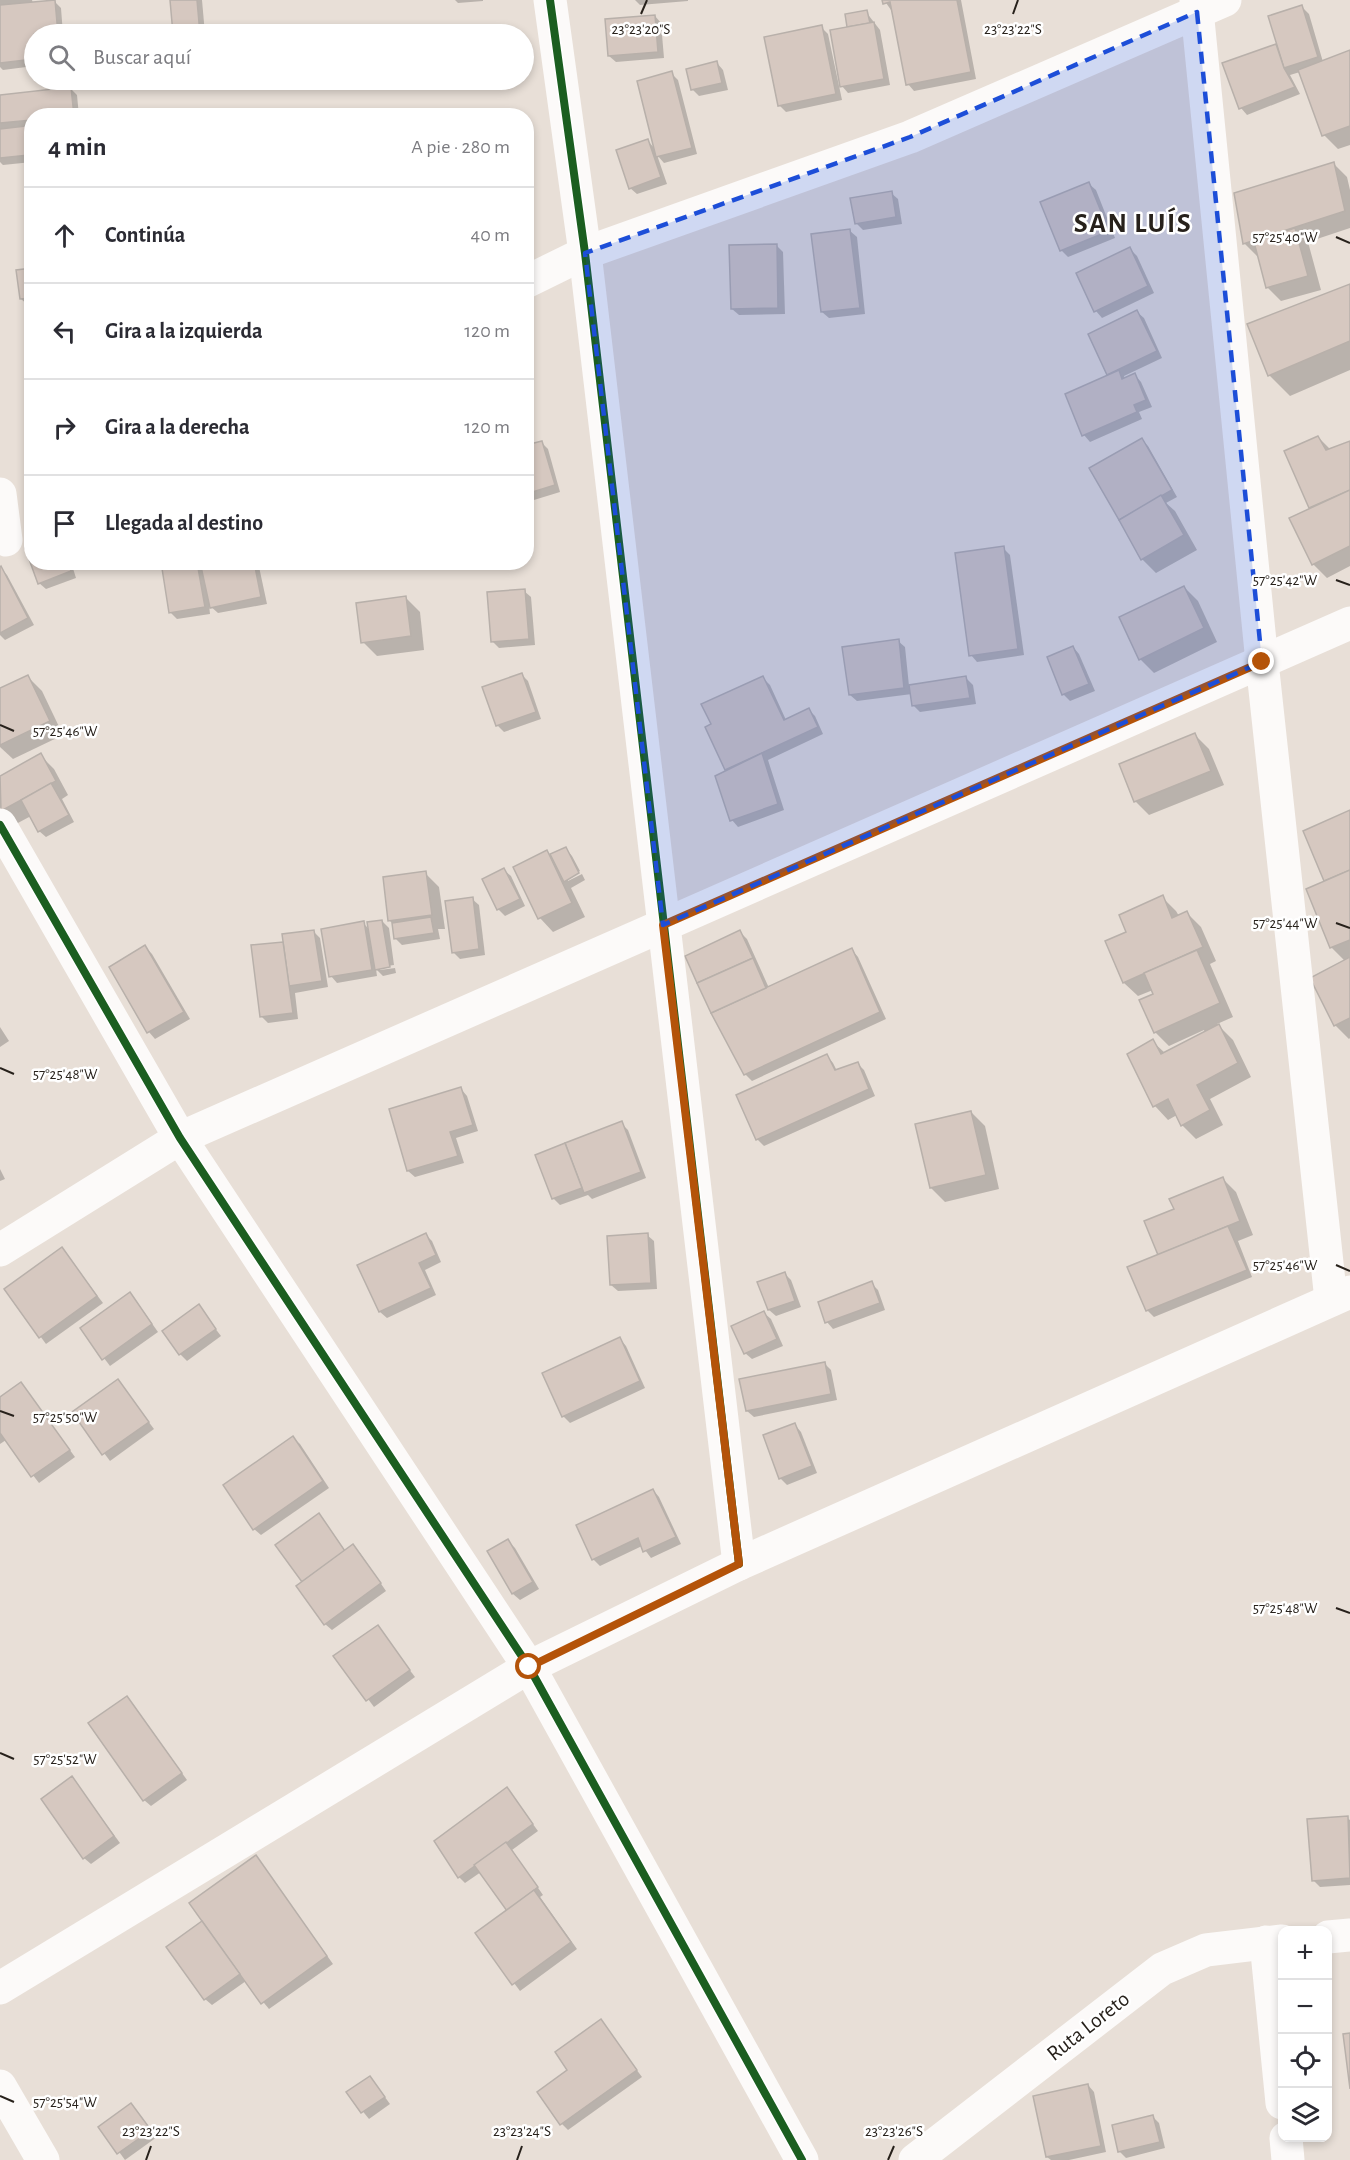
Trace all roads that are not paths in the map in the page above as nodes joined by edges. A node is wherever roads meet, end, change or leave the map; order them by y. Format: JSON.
{"nodes":[{"id":1,"x":550,"y":0,"type":"edge"},
{"id":2,"x":1206,"y":4,"type":"edge"},
{"id":3,"x":585,"y":253,"type":"junction"},
{"id":4,"x":534,"y":278,"type":"edge"},
{"id":5,"x":0,"y":494,"type":"edge"},
{"id":6,"x":13,"y":537,"type":"edge"},
{"id":7,"x":1350,"y":623,"type":"edge"},
{"id":8,"x":1262,"y":662,"type":"junction"},
{"id":9,"x":0,"y":825,"type":"edge"},
{"id":10,"x":663,"y":925,"type":"junction"},
{"id":11,"x":180,"y":1138,"type":"junction"},
{"id":12,"x":0,"y":1250,"type":"edge"},
{"id":13,"x":1340,"y":1296,"type":"edge"},
{"id":14,"x":739,"y":1564,"type":"junction"},
{"id":15,"x":529,"y":1667,"type":"junction"},
{"id":16,"x":1350,"y":1935,"type":"edge"},
{"id":17,"x":1332,"y":1937,"type":"edge"},
{"id":18,"x":1274,"y":1941,"type":"edge"},
{"id":19,"x":0,"y":1988,"type":"edge"},
{"id":20,"x":0,"y":2086,"type":"edge"},
{"id":21,"x":1281,"y":2088,"type":"edge"},
{"id":22,"x":1286,"y":2142,"type":"edge"},
{"id":23,"x":43,"y":2160,"type":"edge"},
{"id":24,"x":802,"y":2160,"type":"edge"},
{"id":25,"x":915,"y":2160,"type":"edge"},
{"id":26,"x":1288,"y":2160,"type":"edge"}],
"edges":[{"from":1,"to":3,"type":"street"},
{"from":2,"to":3,"type":"street"},
{"from":2,"to":8,"type":"street"},
{"from":3,"to":4,"type":"street"},
{"from":3,"to":10,"type":"street"},
{"from":5,"to":6,"type":"street"},
{"from":7,"to":8,"type":"street"},
{"from":8,"to":10,"type":"street"},
{"from":8,"to":13,"type":"street"},
{"from":9,"to":11,"type":"street"},
{"from":10,"to":11,"type":"street"},
{"from":10,"to":14,"type":"street"},
{"from":11,"to":12,"type":"street"},
{"from":11,"to":15,"type":"street"},
{"from":13,"to":14,"type":"street"},
{"from":14,"to":15,"type":"street"},
{"from":15,"to":19,"type":"street"},
{"from":15,"to":24,"type":"street"},
{"from":16,"to":17,"type":"street"},
{"from":18,"to":21,"type":"street"},
{"from":18,"to":25,"type":"street","name":"Ruta Loreto"},
{"from":20,"to":23,"type":"street"},
{"from":22,"to":26,"type":"street"}]}
